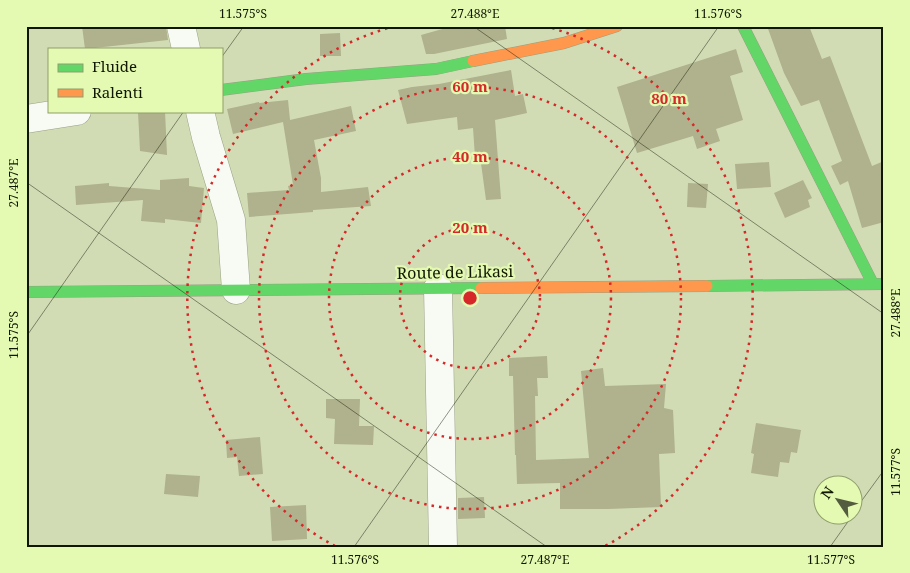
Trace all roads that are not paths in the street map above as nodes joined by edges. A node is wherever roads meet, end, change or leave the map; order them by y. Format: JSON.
{"nodes":[{"id":1,"x":181,"y":26,"type":"edge"},
{"id":2,"x":617,"y":26,"type":"edge"},
{"id":3,"x":743,"y":26,"type":"edge"},
{"id":4,"x":186,"y":48,"type":"edge"},
{"id":5,"x":222,"y":90,"type":"edge"},
{"id":6,"x":71,"y":112,"type":"edge"},
{"id":7,"x":200,"y":112,"type":"edge"},
{"id":8,"x":26,"y":119,"type":"edge"},
{"id":9,"x":878,"y":284,"type":"edge"},
{"id":10,"x":438,"y":288,"type":"junction"},
{"id":11,"x":236,"y":290,"type":"junction"},
{"id":12,"x":26,"y":292,"type":"edge"},
{"id":13,"x":443,"y":547,"type":"edge"}],
"edges":[{"from":1,"to":4,"type":"street"},
{"from":2,"to":5,"type":"main road"},
{"from":3,"to":9,"type":"main road"},
{"from":6,"to":8,"type":"street"},
{"from":7,"to":11,"type":"street"},
{"from":9,"to":10,"type":"main road","name":"Route de Likasi"},
{"from":10,"to":11,"type":"main road","name":"Route de Likasi"},
{"from":10,"to":13,"type":"street"},
{"from":11,"to":12,"type":"main road","name":"Route de Likasi"}]}
